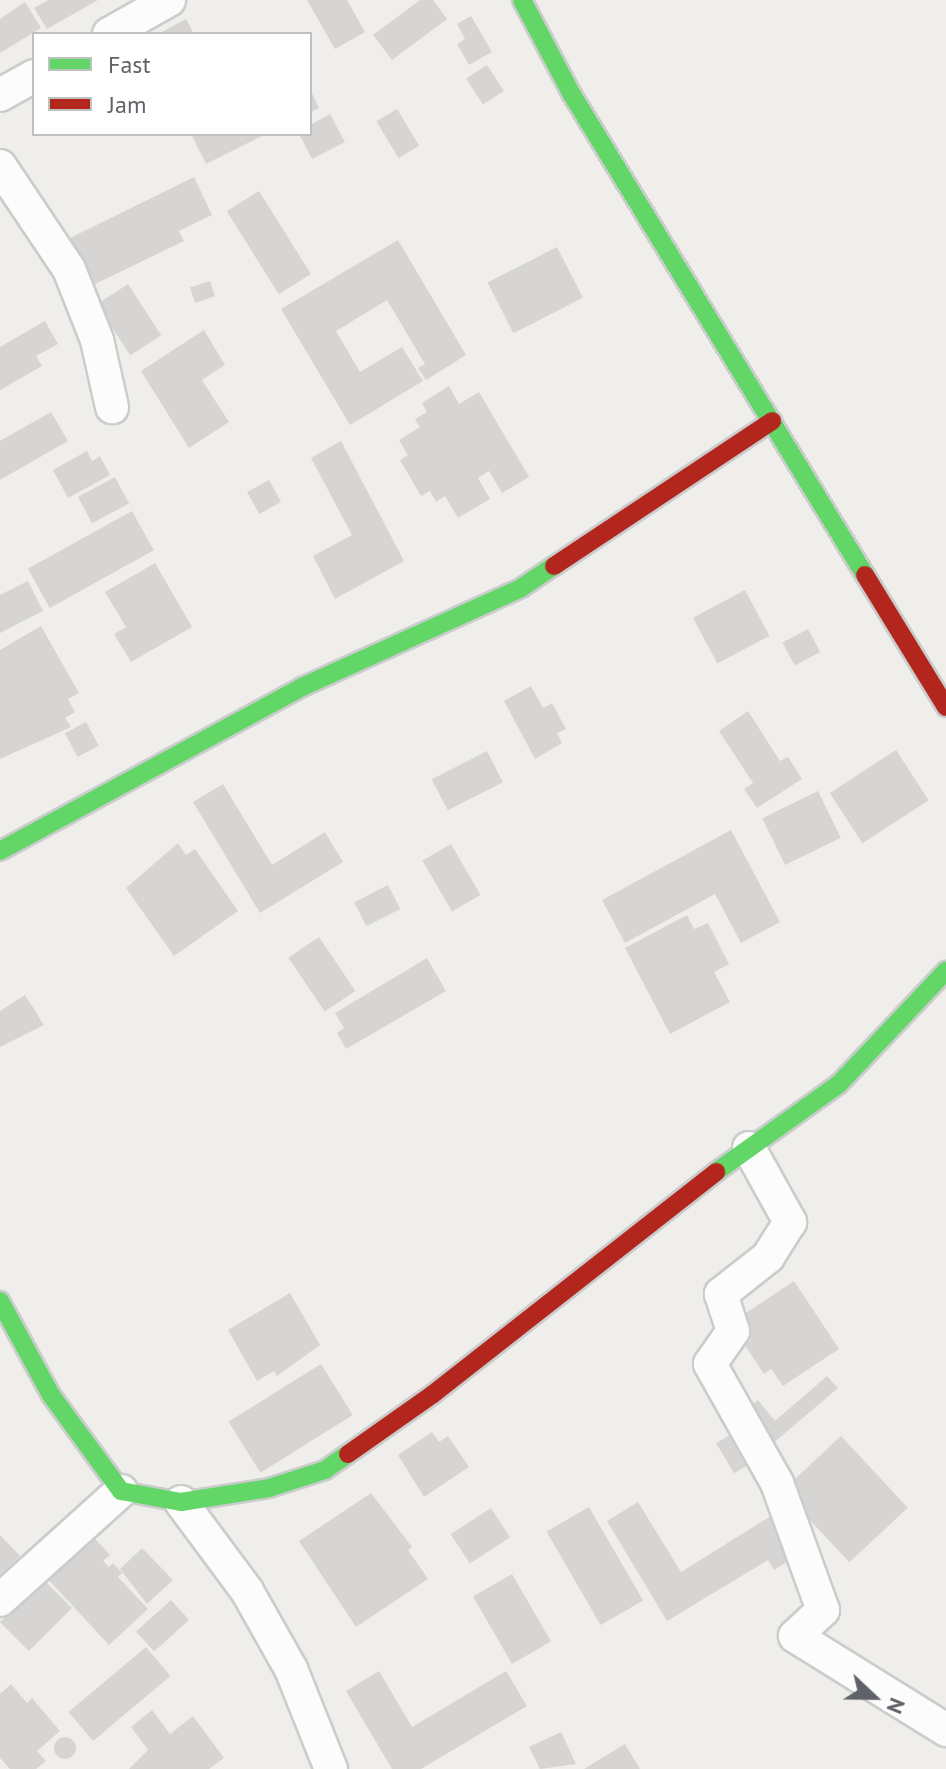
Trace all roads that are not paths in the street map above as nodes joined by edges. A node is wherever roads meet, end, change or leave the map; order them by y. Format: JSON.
{"nodes":[{"id":1,"x":169,"y":0,"type":"edge"},
{"id":2,"x":522,"y":0,"type":"edge"},
{"id":3,"x":113,"y":32,"type":"edge"},
{"id":4,"x":32,"y":77,"type":"edge"},
{"id":5,"x":0,"y":95,"type":"edge"},
{"id":6,"x":0,"y":166,"type":"edge"},
{"id":7,"x":112,"y":407,"type":"dead end"},
{"id":8,"x":772,"y":421,"type":"junction"},
{"id":9,"x":946,"y":707,"type":"edge"},
{"id":10,"x":0,"y":851,"type":"edge"},
{"id":11,"x":946,"y":971,"type":"edge"},
{"id":12,"x":749,"y":1148,"type":"junction"},
{"id":13,"x":0,"y":1301,"type":"edge"},
{"id":14,"x":121,"y":1491,"type":"junction"},
{"id":15,"x":181,"y":1502,"type":"junction"},
{"id":16,"x":0,"y":1600,"type":"edge"},
{"id":17,"x":946,"y":1730,"type":"edge"},
{"id":18,"x":331,"y":1769,"type":"edge"}],
"edges":[{"from":1,"to":3,"type":"street"},
{"from":2,"to":8,"type":"street"},
{"from":4,"to":5,"type":"street"},
{"from":6,"to":7,"type":"street"},
{"from":8,"to":9,"type":"street"},
{"from":8,"to":10,"type":"street"},
{"from":11,"to":12,"type":"street"},
{"from":12,"to":15,"type":"street"},
{"from":12,"to":17,"type":"street"},
{"from":13,"to":14,"type":"street"},
{"from":14,"to":15,"type":"street"},
{"from":14,"to":16,"type":"street"},
{"from":15,"to":18,"type":"street"}]}
